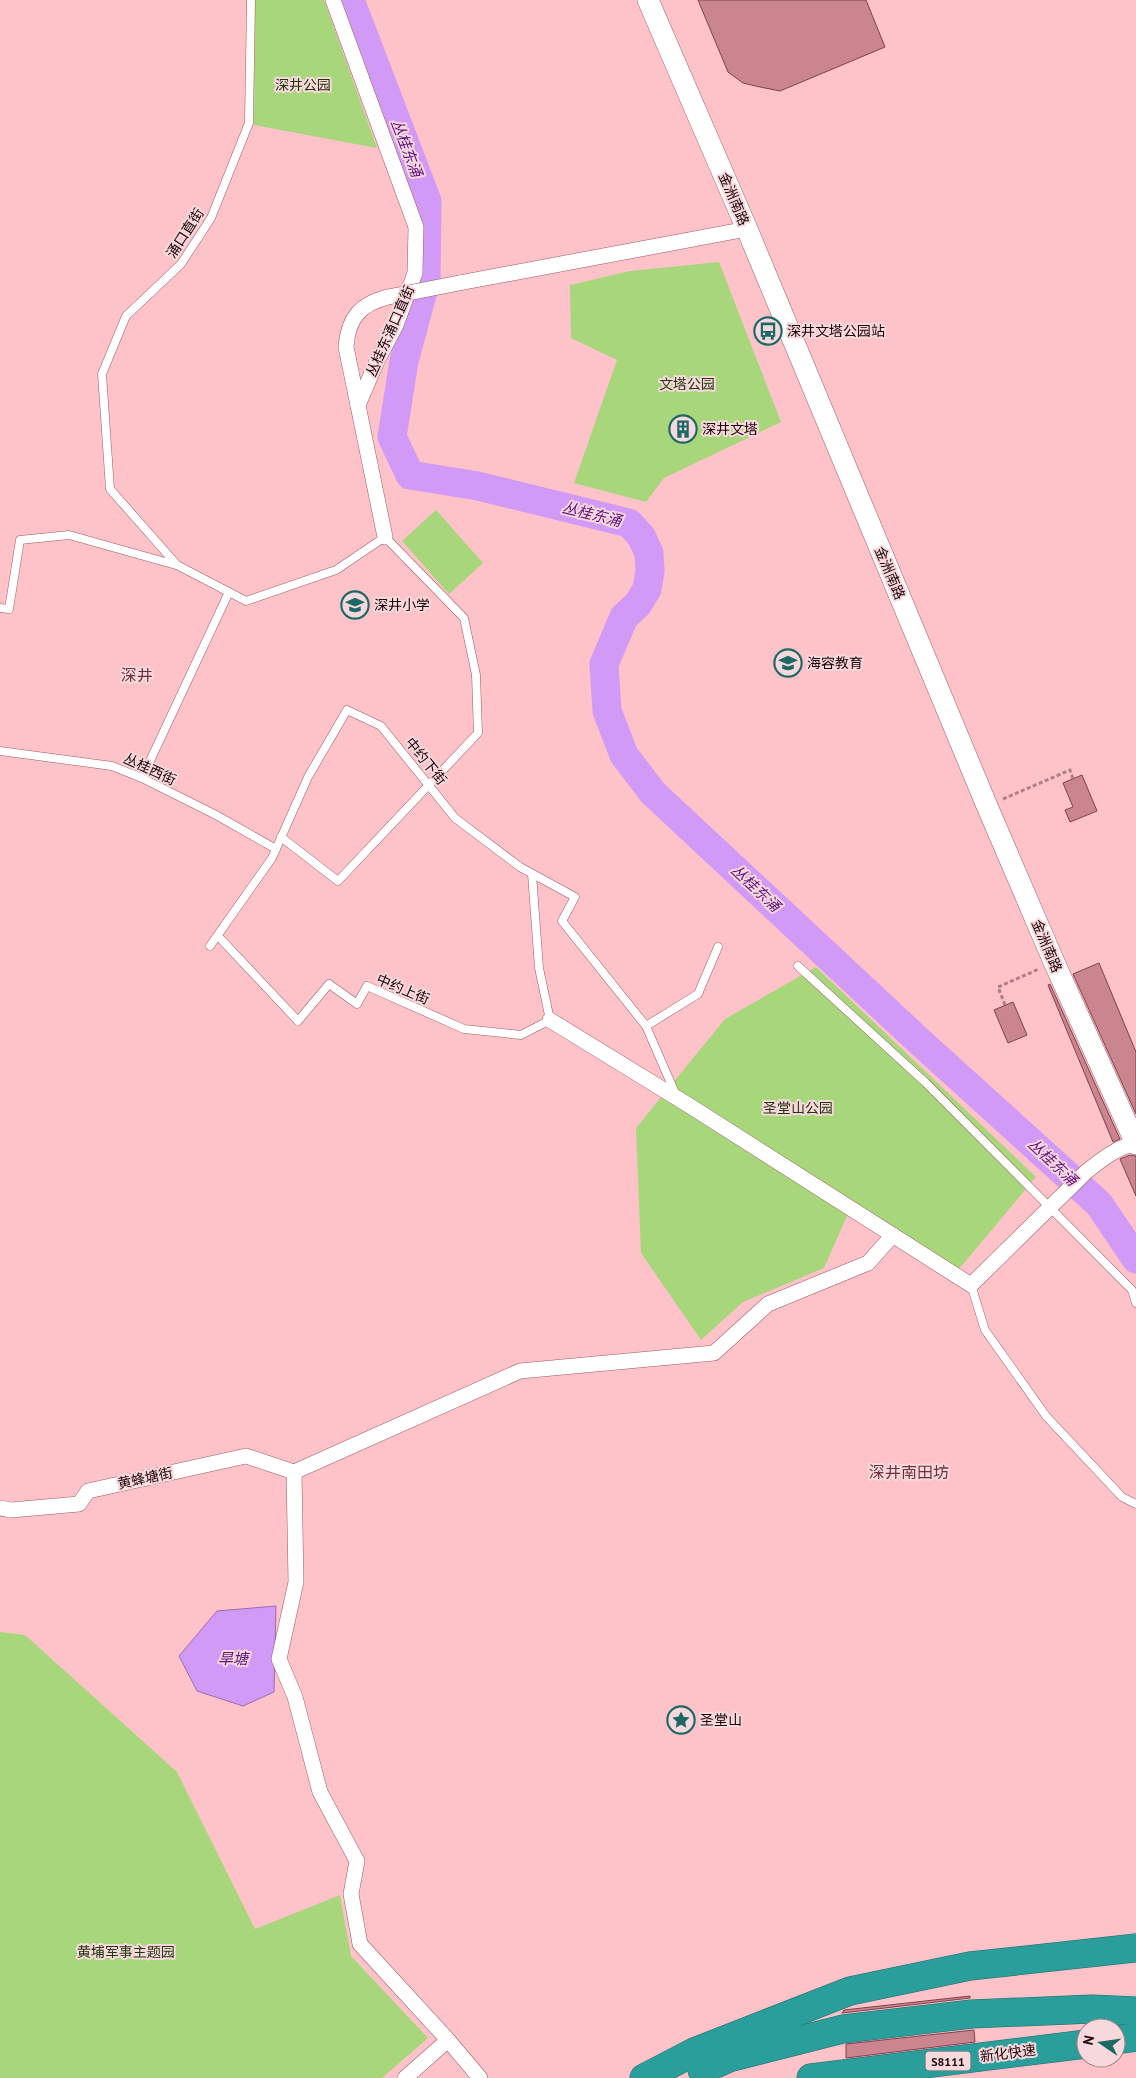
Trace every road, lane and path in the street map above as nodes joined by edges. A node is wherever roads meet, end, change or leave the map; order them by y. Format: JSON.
{"nodes":[{"id":1,"x":251,"y":0,"type":"edge"},
{"id":2,"x":334,"y":0,"type":"edge"},
{"id":3,"x":648,"y":0,"type":"edge"},
{"id":4,"x":747,"y":229,"type":"junction"},
{"id":5,"x":358,"y":405,"type":"junction"},
{"id":6,"x":385,"y":537,"type":"junction"},
{"id":7,"x":177,"y":565,"type":"junction"},
{"id":8,"x":229,"y":592,"type":"junction"},
{"id":9,"x":0,"y":608,"type":"edge"},
{"id":10,"x":0,"y":751,"type":"edge"},
{"id":11,"x":142,"y":778,"type":"junction"},
{"id":12,"x":1073,"y":778,"type":"dead end"},
{"id":13,"x":430,"y":785,"type":"junction"},
{"id":14,"x":987,"y":806,"type":"junction"},
{"id":15,"x":281,"y":837,"type":"junction"},
{"id":16,"x":276,"y":849,"type":"junction"},
{"id":17,"x":532,"y":874,"type":"junction"},
{"id":18,"x":218,"y":936,"type":"junction"},
{"id":19,"x":210,"y":946,"type":"dead end"},
{"id":20,"x":718,"y":947,"type":"dead end"},
{"id":21,"x":1054,"y":962,"type":"junction"},
{"id":22,"x":798,"y":966,"type":"dead end"},
{"id":23,"x":1005,"y":1005,"type":"dead end"},
{"id":24,"x":550,"y":1020,"type":"junction"},
{"id":25,"x":646,"y":1026,"type":"junction"},
{"id":26,"x":678,"y":1099,"type":"junction"},
{"id":27,"x":1136,"y":1144,"type":"edge"},
{"id":28,"x":1050,"y":1206,"type":"junction"},
{"id":29,"x":892,"y":1235,"type":"junction"},
{"id":30,"x":971,"y":1285,"type":"junction"},
{"id":31,"x":1136,"y":1303,"type":"edge"},
{"id":32,"x":294,"y":1472,"type":"junction"},
{"id":33,"x":1136,"y":1504,"type":"edge"},
{"id":34,"x":0,"y":1508,"type":"edge"},
{"id":35,"x":1136,"y":1948,"type":"edge"},
{"id":36,"x":1136,"y":2011,"type":"edge"},
{"id":37,"x":448,"y":2040,"type":"junction"},
{"id":38,"x":1076,"y":2045,"type":"edge"},
{"id":39,"x":405,"y":2078,"type":"edge"},
{"id":40,"x":480,"y":2078,"type":"edge"},
{"id":41,"x":644,"y":2078,"type":"edge"},
{"id":42,"x":683,"y":2078,"type":"edge"},
{"id":43,"x":811,"y":2078,"type":"edge"}],
"edges":[{"from":1,"to":7,"type":"lane","name":"涌口直街"},
{"from":2,"to":5,"type":"street","name":"丛桂东涌口直街"},
{"from":3,"to":4,"type":"main road","name":"金洲南路"},
{"from":4,"to":5,"type":"street","bridge":true},
{"from":4,"to":14,"type":"main road","name":"金洲南路"},
{"from":5,"to":6,"type":"street"},
{"from":6,"to":8,"type":"lane"},
{"from":6,"to":13,"type":"lane"},
{"from":7,"to":8,"type":"lane"},
{"from":7,"to":9,"type":"lane"},
{"from":8,"to":11,"type":"lane"},
{"from":10,"to":11,"type":"lane","name":"丛桂西街"},
{"from":11,"to":16,"type":"lane","name":"丛桂西街"},
{"from":12,"to":14,"type":"path"},
{"from":13,"to":15,"type":"lane"},
{"from":13,"to":15,"type":"lane","name":"中约下街"},
{"from":13,"to":17,"type":"lane","name":"中约下街"},
{"from":14,"to":21,"type":"main road","name":"金洲南路"},
{"from":15,"to":16,"type":"lane","name":"中约下街"},
{"from":16,"to":18,"type":"lane","name":"中约下街"},
{"from":17,"to":24,"type":"lane"},
{"from":17,"to":25,"type":"lane","name":"中约下街"},
{"from":18,"to":19,"type":"lane","name":"中约下街"},
{"from":18,"to":24,"type":"lane","name":"中约上街"},
{"from":20,"to":25,"type":"lane"},
{"from":21,"to":23,"type":"path"},
{"from":21,"to":27,"type":"main road","name":"金洲南路"},
{"from":22,"to":28,"type":"lane"},
{"from":24,"to":26,"type":"street"},
{"from":25,"to":26,"type":"lane"},
{"from":26,"to":29,"type":"street"},
{"from":27,"to":28,"type":"street"},
{"from":28,"to":30,"type":"street"},
{"from":28,"to":31,"type":"lane"},
{"from":29,"to":30,"type":"street"},
{"from":29,"to":32,"type":"street"},
{"from":30,"to":33,"type":"lane"},
{"from":32,"to":34,"type":"street","name":"黄蜂塘街"},
{"from":32,"to":37,"type":"street"},
{"from":35,"to":41,"type":"highway"},
{"from":36,"to":42,"type":"highway"},
{"from":37,"to":39,"type":"street"},
{"from":37,"to":40,"type":"street"},
{"from":38,"to":43,"type":"highway","name":"新化快速","number":"S8111"}]}
